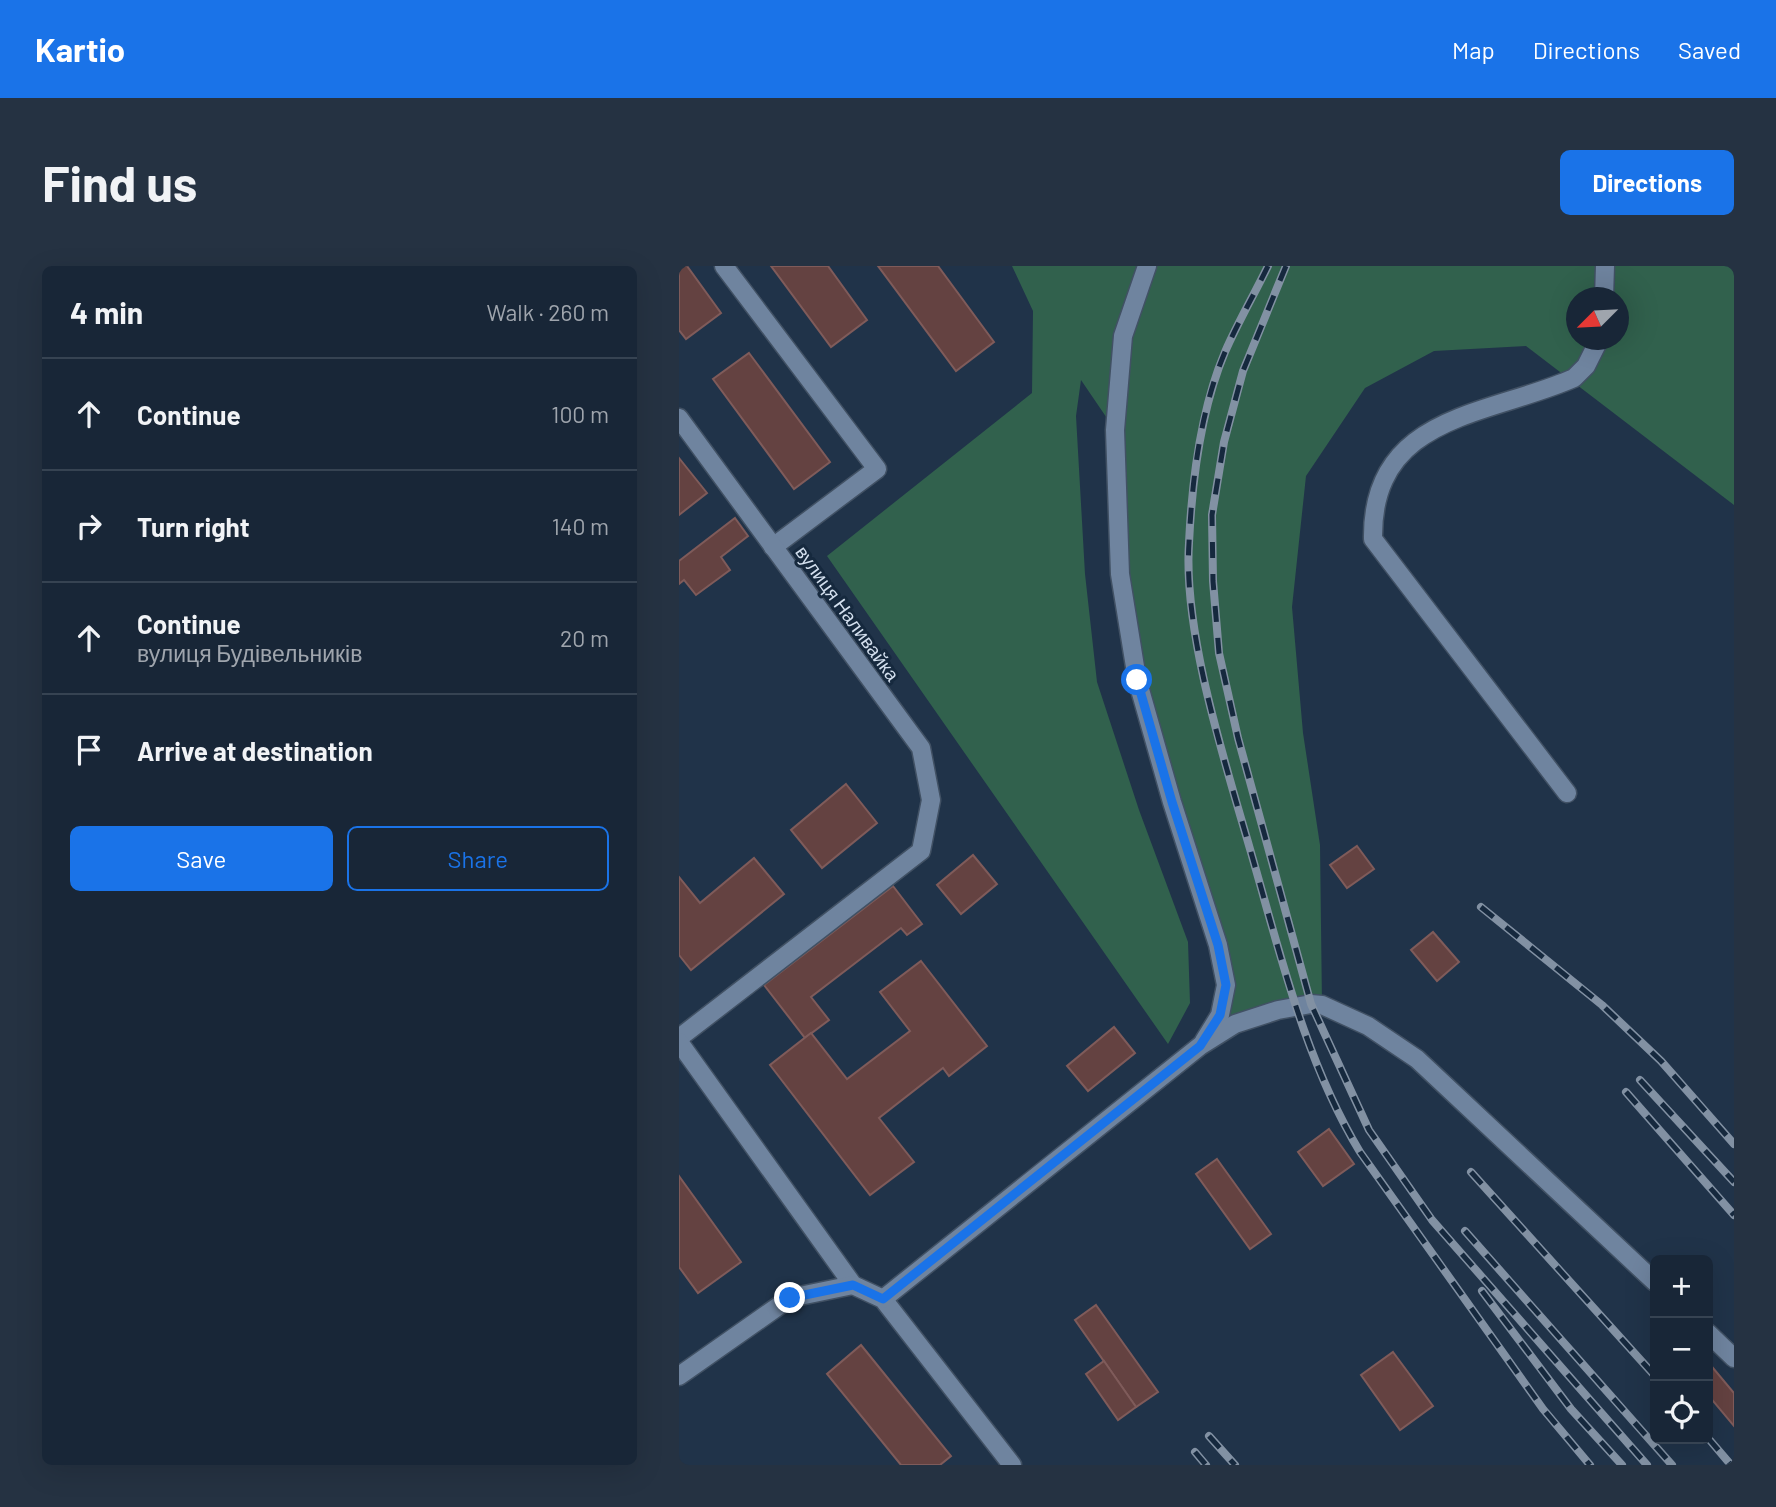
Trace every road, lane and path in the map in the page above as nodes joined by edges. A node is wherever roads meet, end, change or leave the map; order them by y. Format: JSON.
{"nodes":[{"id":1,"x":724,"y":266,"type":"edge"},
{"id":2,"x":1147,"y":266,"type":"edge"},
{"id":3,"x":1605,"y":266,"type":"edge"},
{"id":4,"x":1604,"y":287,"type":"edge"},
{"id":5,"x":1594,"y":350,"type":"edge"},
{"id":6,"x":679,"y":418,"type":"edge"},
{"id":7,"x":773,"y":547,"type":"junction"},
{"id":8,"x":1567,"y":793,"type":"dead end"},
{"id":9,"x":679,"y":1040,"type":"edge"},
{"id":10,"x":1200,"y":1046,"type":"junction"},
{"id":11,"x":1650,"y":1277,"type":"edge"},
{"id":12,"x":853,"y":1285,"type":"junction"},
{"id":13,"x":883,"y":1299,"type":"junction"},
{"id":14,"x":1713,"y":1337,"type":"edge"},
{"id":15,"x":1734,"y":1358,"type":"edge"},
{"id":16,"x":679,"y":1376,"type":"edge"},
{"id":17,"x":1012,"y":1465,"type":"edge"}],
"edges":[{"from":1,"to":7,"type":"street"},
{"from":2,"to":10,"type":"street"},
{"from":3,"to":4,"type":"street"},
{"from":5,"to":8,"type":"street"},
{"from":6,"to":7,"type":"street","name":"вулиця Наливайка"},
{"from":7,"to":9,"type":"street","name":"вулиця Наливайка"},
{"from":9,"to":12,"type":"street"},
{"from":10,"to":11,"type":"street"},
{"from":10,"to":13,"type":"street"},
{"from":12,"to":13,"type":"street"},
{"from":12,"to":16,"type":"street"},
{"from":13,"to":17,"type":"street"},
{"from":14,"to":15,"type":"street"}]}
